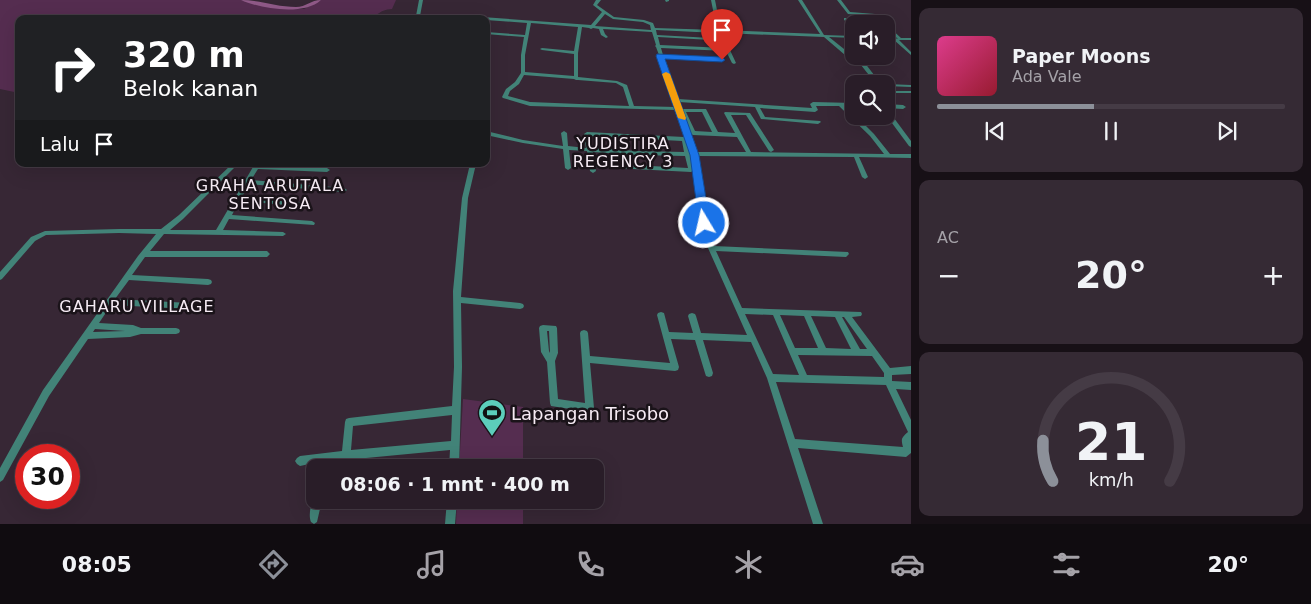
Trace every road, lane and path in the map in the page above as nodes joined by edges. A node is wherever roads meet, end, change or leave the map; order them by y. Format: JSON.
{"nodes":[{"id":1,"x":421,"y":0,"type":"edge"},
{"id":2,"x":599,"y":0,"type":"edge"},
{"id":3,"x":713,"y":0,"type":"edge"},
{"id":4,"x":800,"y":0,"type":"edge"},
{"id":5,"x":839,"y":0,"type":"edge"},
{"id":6,"x":604,"y":13,"type":"junction"},
{"id":7,"x":418,"y":15,"type":"edge"},
{"id":8,"x":874,"y":15,"type":"edge"},
{"id":9,"x":490,"y":21,"type":"edge"},
{"id":10,"x":528,"y":22,"type":"junction"},
{"id":11,"x":580,"y":27,"type":"junction"},
{"id":12,"x":592,"y":28,"type":"junction"},
{"id":13,"x":601,"y":28,"type":"junction"},
{"id":14,"x":654,"y":32,"type":"junction"},
{"id":15,"x":719,"y":32,"type":"junction"},
{"id":16,"x":490,"y":33,"type":"edge"},
{"id":17,"x":895,"y":33,"type":"edge"},
{"id":18,"x":526,"y":36,"type":"junction"},
{"id":19,"x":824,"y":36,"type":"junction"},
{"id":20,"x":606,"y":37,"type":"dead end"},
{"id":21,"x":845,"y":37,"type":"edge"},
{"id":22,"x":688,"y":38,"type":"junction"},
{"id":23,"x":712,"y":39,"type":"dead end"},
{"id":24,"x":895,"y":39,"type":"joint"},
{"id":25,"x":901,"y":39,"type":"junction"},
{"id":26,"x":911,"y":39,"type":"edge"},
{"id":27,"x":657,"y":46,"type":"junction"},
{"id":28,"x":692,"y":48,"type":"junction"},
{"id":29,"x":542,"y":49,"type":"dead end"},
{"id":30,"x":728,"y":50,"type":"junction"},
{"id":31,"x":576,"y":53,"type":"junction"},
{"id":32,"x":911,"y":54,"type":"edge"},
{"id":33,"x":660,"y":56,"type":"junction"},
{"id":34,"x":695,"y":58,"type":"junction"},
{"id":35,"x":722,"y":60,"type":"dead end"},
{"id":36,"x":734,"y":63,"type":"dead end"},
{"id":37,"x":523,"y":72,"type":"junction"},
{"id":38,"x":872,"y":75,"type":"edge"},
{"id":39,"x":576,"y":79,"type":"junction"},
{"id":40,"x":895,"y":85,"type":"edge"},
{"id":41,"x":911,"y":86,"type":"edge"},
{"id":42,"x":895,"y":92,"type":"edge"},
{"id":43,"x":911,"y":92,"type":"edge"},
{"id":44,"x":675,"y":100,"type":"junction"},
{"id":45,"x":841,"y":105,"type":"junction"},
{"id":46,"x":845,"y":105,"type":"edge"},
{"id":47,"x":756,"y":106,"type":"junction"},
{"id":48,"x":895,"y":107,"type":"edge"},
{"id":49,"x":903,"y":107,"type":"dead end"},
{"id":50,"x":632,"y":108,"type":"junction"},
{"id":51,"x":679,"y":109,"type":"junction"},
{"id":52,"x":818,"y":122,"type":"dead end"},
{"id":53,"x":895,"y":123,"type":"edge"},
{"id":54,"x":564,"y":133,"type":"dead end"},
{"id":55,"x":490,"y":134,"type":"edge"},
{"id":56,"x":716,"y":134,"type":"junction"},
{"id":57,"x":738,"y":134,"type":"junction"},
{"id":58,"x":911,"y":145,"type":"edge"},
{"id":59,"x":566,"y":148,"type":"junction"},
{"id":60,"x":589,"y":149,"type":"junction"},
{"id":61,"x":748,"y":152,"type":"junction"},
{"id":62,"x":691,"y":154,"type":"junction"},
{"id":63,"x":856,"y":156,"type":"junction"},
{"id":64,"x":889,"y":156,"type":"junction"},
{"id":65,"x":911,"y":156,"type":"edge"},
{"id":66,"x":232,"y":167,"type":"edge"},
{"id":67,"x":472,"y":167,"type":"edge"},
{"id":68,"x":568,"y":168,"type":"dead end"},
{"id":69,"x":327,"y":170,"type":"dead end"},
{"id":70,"x":865,"y":177,"type":"dead end"},
{"id":71,"x":247,"y":182,"type":"junction"},
{"id":72,"x":344,"y":190,"type":"dead end"},
{"id":73,"x":238,"y":198,"type":"junction"},
{"id":74,"x":299,"y":204,"type":"dead end"},
{"id":75,"x":227,"y":217,"type":"junction"},
{"id":76,"x":312,"y":223,"type":"dead end"},
{"id":77,"x":162,"y":232,"type":"junction"},
{"id":78,"x":218,"y":233,"type":"junction"},
{"id":79,"x":283,"y":234,"type":"dead end"},
{"id":80,"x":710,"y":248,"type":"junction"},
{"id":81,"x":143,"y":254,"type":"junction"},
{"id":82,"x":267,"y":254,"type":"dead end"},
{"id":83,"x":846,"y":254,"type":"dead end"},
{"id":84,"x":0,"y":277,"type":"edge"},
{"id":85,"x":128,"y":277,"type":"junction"},
{"id":86,"x":208,"y":282,"type":"dead end"},
{"id":87,"x":457,"y":300,"type":"junction"},
{"id":88,"x":109,"y":302,"type":"junction"},
{"id":89,"x":190,"y":306,"type":"dead end"},
{"id":90,"x":520,"y":306,"type":"dead end"},
{"id":91,"x":741,"y":311,"type":"junction"},
{"id":92,"x":775,"y":312,"type":"junction"},
{"id":93,"x":806,"y":313,"type":"junction"},
{"id":94,"x":836,"y":314,"type":"junction"},
{"id":95,"x":846,"y":314,"type":"junction"},
{"id":96,"x":858,"y":314,"type":"dead end"},
{"id":97,"x":661,"y":315,"type":"dead end"},
{"id":98,"x":692,"y":316,"type":"dead end"},
{"id":99,"x":93,"y":326,"type":"junction"},
{"id":100,"x":176,"y":330,"type":"dead end"},
{"id":101,"x":141,"y":331,"type":"junction"},
{"id":102,"x":584,"y":333,"type":"dead end"},
{"id":103,"x":668,"y":335,"type":"junction"},
{"id":104,"x":86,"y":336,"type":"junction"},
{"id":105,"x":699,"y":336,"type":"junction"},
{"id":106,"x":754,"y":339,"type":"junction"},
{"id":107,"x":792,"y":350,"type":"junction"},
{"id":108,"x":824,"y":352,"type":"junction"},
{"id":109,"x":857,"y":352,"type":"junction"},
{"id":110,"x":874,"y":353,"type":"junction"},
{"id":111,"x":586,"y":359,"type":"junction"},
{"id":112,"x":551,"y":361,"type":"dead end"},
{"id":113,"x":911,"y":370,"type":"edge"},
{"id":114,"x":710,"y":372,"type":"dead end"},
{"id":115,"x":771,"y":378,"type":"junction"},
{"id":116,"x":805,"y":379,"type":"junction"},
{"id":117,"x":889,"y":379,"type":"junction"},
{"id":118,"x":911,"y":386,"type":"edge"},
{"id":119,"x":457,"y":410,"type":"junction"},
{"id":120,"x":911,"y":430,"type":"edge"},
{"id":121,"x":911,"y":436,"type":"edge"},
{"id":122,"x":792,"y":443,"type":"junction"},
{"id":123,"x":455,"y":445,"type":"junction"},
{"id":124,"x":346,"y":456,"type":"junction"},
{"id":125,"x":334,"y":459,"type":"edge"},
{"id":126,"x":454,"y":459,"type":"edge"},
{"id":127,"x":300,"y":462,"type":"dead end"},
{"id":128,"x":306,"y":462,"type":"edge"},
{"id":129,"x":0,"y":477,"type":"edge"},
{"id":130,"x":315,"y":509,"type":"edge"},
{"id":131,"x":451,"y":509,"type":"edge"},
{"id":132,"x":314,"y":519,"type":"dead end"},
{"id":133,"x":450,"y":524,"type":"edge"},
{"id":134,"x":818,"y":524,"type":"edge"}],
"edges":[{"from":1,"to":7,"type":"street"},
{"from":2,"to":6,"type":"street"},
{"from":3,"to":15,"type":"street"},
{"from":4,"to":19,"type":"street"},
{"from":5,"to":8,"type":"street"},
{"from":6,"to":12,"type":"street"},
{"from":6,"to":14,"type":"street"},
{"from":9,"to":10,"type":"street"},
{"from":10,"to":11,"type":"street"},
{"from":10,"to":18,"type":"street"},
{"from":11,"to":12,"type":"street"},
{"from":11,"to":31,"type":"street"},
{"from":12,"to":13,"type":"street"},
{"from":13,"to":14,"type":"street"},
{"from":13,"to":20,"type":"street"},
{"from":14,"to":15,"type":"street"},
{"from":14,"to":22,"type":"street"},
{"from":14,"to":27,"type":"street"},
{"from":15,"to":19,"type":"street"},
{"from":15,"to":30,"type":"street"},
{"from":16,"to":18,"type":"street"},
{"from":17,"to":25,"type":"street"},
{"from":18,"to":37,"type":"street"},
{"from":19,"to":21,"type":"street"},
{"from":19,"to":38,"type":"street"},
{"from":22,"to":23,"type":"street"},
{"from":22,"to":28,"type":"street"},
{"from":24,"to":25,"type":"street"},
{"from":24,"to":32,"type":"street"},
{"from":25,"to":26,"type":"street"},
{"from":27,"to":28,"type":"street"},
{"from":27,"to":33,"type":"street"},
{"from":28,"to":30,"type":"street"},
{"from":28,"to":34,"type":"street"},
{"from":29,"to":31,"type":"street"},
{"from":30,"to":36,"type":"street"},
{"from":31,"to":39,"type":"street"},
{"from":33,"to":34,"type":"street"},
{"from":33,"to":44,"type":"street"},
{"from":34,"to":35,"type":"street"},
{"from":37,"to":39,"type":"street"},
{"from":37,"to":50,"type":"street"},
{"from":39,"to":50,"type":"street"},
{"from":40,"to":41,"type":"street"},
{"from":42,"to":43,"type":"street"},
{"from":44,"to":47,"type":"street"},
{"from":44,"to":51,"type":"street"},
{"from":45,"to":46,"type":"street"},
{"from":45,"to":47,"type":"street"},
{"from":45,"to":64,"type":"street"},
{"from":47,"to":52,"type":"street"},
{"from":48,"to":49,"type":"street"},
{"from":50,"to":51,"type":"street"},
{"from":51,"to":62,"type":"street"},
{"from":53,"to":58,"type":"street"},
{"from":54,"to":59,"type":"street"},
{"from":55,"to":59,"type":"street"},
{"from":56,"to":56,"type":"street"},
{"from":56,"to":57,"type":"street"},
{"from":57,"to":61,"type":"street"},
{"from":57,"to":61,"type":"street"},
{"from":59,"to":60,"type":"street"},
{"from":59,"to":68,"type":"street"},
{"from":60,"to":62,"type":"street"},
{"from":60,"to":62,"type":"street"},
{"from":60,"to":62,"type":"street"},
{"from":61,"to":62,"type":"street"},
{"from":61,"to":63,"type":"street"},
{"from":62,"to":80,"type":"street"},
{"from":63,"to":64,"type":"street"},
{"from":63,"to":70,"type":"street"},
{"from":64,"to":65,"type":"street"},
{"from":66,"to":77,"type":"street"},
{"from":67,"to":87,"type":"street"},
{"from":69,"to":71,"type":"street"},
{"from":71,"to":72,"type":"street"},
{"from":71,"to":73,"type":"street"},
{"from":73,"to":74,"type":"street"},
{"from":73,"to":75,"type":"street"},
{"from":75,"to":76,"type":"street"},
{"from":75,"to":78,"type":"street"},
{"from":77,"to":78,"type":"street"},
{"from":77,"to":81,"type":"street"},
{"from":77,"to":84,"type":"street"},
{"from":78,"to":79,"type":"street"},
{"from":80,"to":83,"type":"street"},
{"from":80,"to":91,"type":"street"},
{"from":81,"to":82,"type":"street"},
{"from":81,"to":85,"type":"street"},
{"from":85,"to":86,"type":"street"},
{"from":85,"to":88,"type":"street"},
{"from":87,"to":90,"type":"street"},
{"from":87,"to":119,"type":"street"},
{"from":88,"to":89,"type":"street"},
{"from":88,"to":99,"type":"street"},
{"from":91,"to":92,"type":"street"},
{"from":91,"to":106,"type":"street"},
{"from":92,"to":93,"type":"street"},
{"from":92,"to":107,"type":"street"},
{"from":93,"to":94,"type":"street"},
{"from":93,"to":108,"type":"street"},
{"from":94,"to":95,"type":"street"},
{"from":94,"to":109,"type":"street"},
{"from":95,"to":96,"type":"street"},
{"from":95,"to":110,"type":"street"},
{"from":97,"to":103,"type":"street"},
{"from":98,"to":105,"type":"street"},
{"from":99,"to":101,"type":"street"},
{"from":99,"to":104,"type":"street"},
{"from":100,"to":101,"type":"street"},
{"from":101,"to":104,"type":"street"},
{"from":102,"to":111,"type":"street"},
{"from":103,"to":105,"type":"street"},
{"from":103,"to":111,"type":"street"},
{"from":104,"to":129,"type":"street"},
{"from":105,"to":106,"type":"street"},
{"from":105,"to":114,"type":"street"},
{"from":106,"to":115,"type":"street"},
{"from":107,"to":108,"type":"street"},
{"from":107,"to":116,"type":"street"},
{"from":108,"to":109,"type":"street"},
{"from":109,"to":110,"type":"street"},
{"from":110,"to":117,"type":"street"},
{"from":111,"to":112,"type":"street"},
{"from":113,"to":117,"type":"street"},
{"from":115,"to":116,"type":"street"},
{"from":115,"to":122,"type":"street"},
{"from":116,"to":117,"type":"street"},
{"from":117,"to":118,"type":"street"},
{"from":117,"to":120,"type":"street"},
{"from":119,"to":123,"type":"street"},
{"from":119,"to":124,"type":"street"},
{"from":121,"to":122,"type":"street"},
{"from":122,"to":134,"type":"street"},
{"from":123,"to":124,"type":"street"},
{"from":123,"to":126,"type":"street"},
{"from":124,"to":125,"type":"street"},
{"from":127,"to":128,"type":"street"},
{"from":130,"to":132,"type":"street"},
{"from":131,"to":133,"type":"street"}]}
